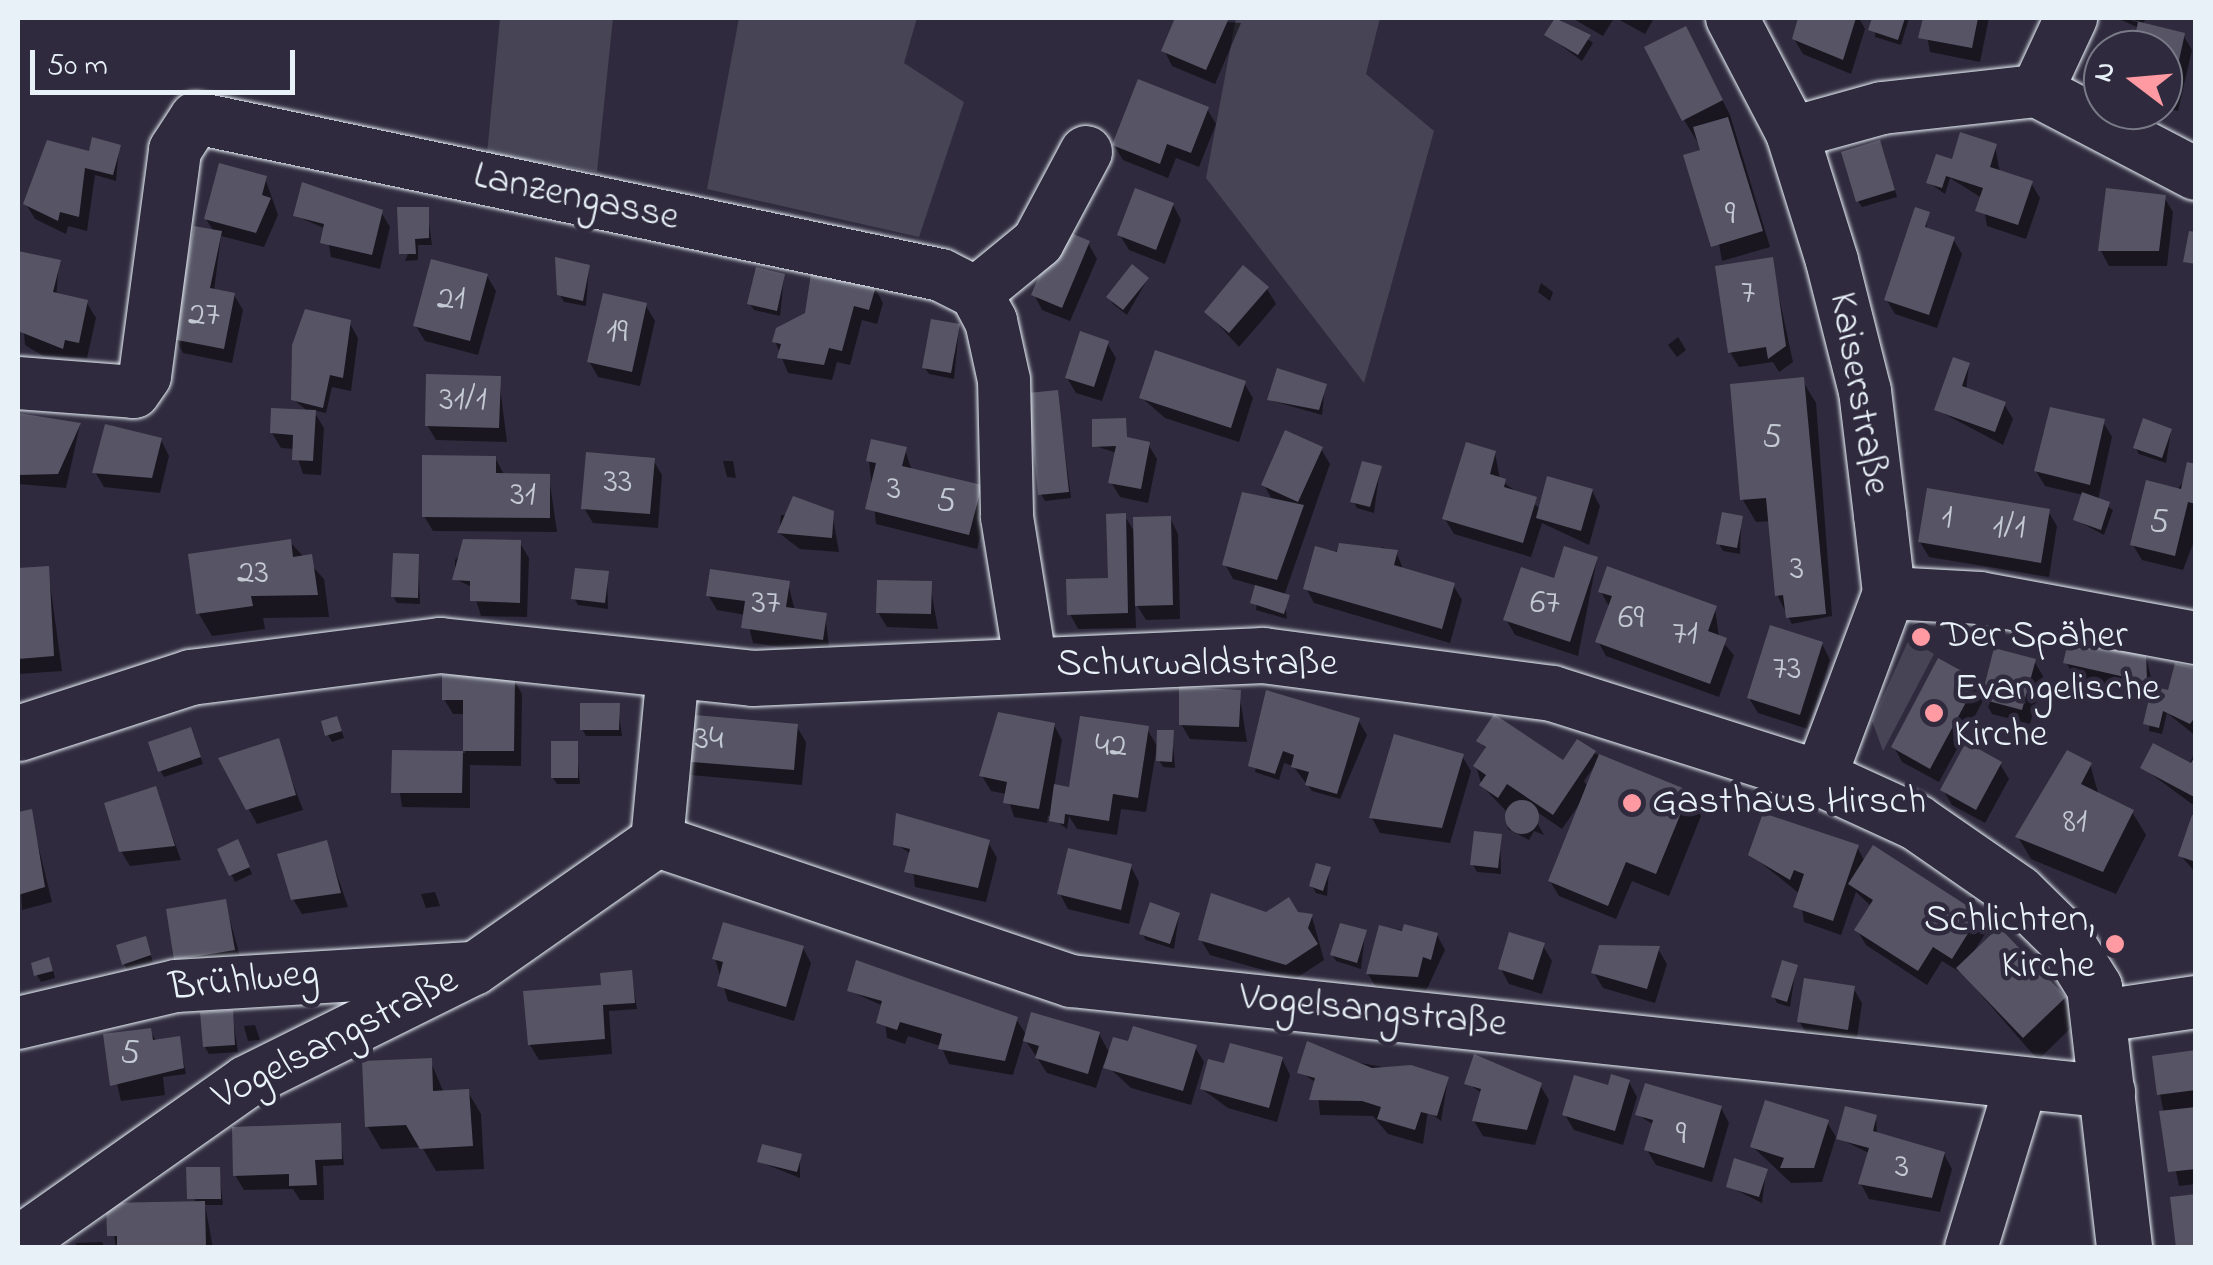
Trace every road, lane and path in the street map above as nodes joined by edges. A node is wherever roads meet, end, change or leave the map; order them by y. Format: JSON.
{"nodes":[{"id":1,"x":1732,"y":18,"type":"edge"},
{"id":2,"x":2072,"y":18,"type":"edge"},
{"id":3,"x":2038,"y":91,"type":"junction"},
{"id":4,"x":1792,"y":133,"type":"junction"},
{"id":5,"x":1086,"y":152,"type":"dead end"},
{"id":6,"x":2196,"y":174,"type":"edge"},
{"id":7,"x":976,"y":292,"type":"junction"},
{"id":8,"x":18,"y":383,"type":"edge"},
{"id":9,"x":1889,"y":593,"type":"junction"},
{"id":10,"x":2196,"y":638,"type":"edge"},
{"id":11,"x":1031,"y":666,"type":"junction"},
{"id":12,"x":673,"y":673,"type":"junction"},
{"id":13,"x":18,"y":733,"type":"edge"},
{"id":14,"x":1820,"y":778,"type":"junction"},
{"id":15,"x":657,"y":841,"type":"junction"},
{"id":16,"x":474,"y":969,"type":"junction"},
{"id":17,"x":2196,"y":1002,"type":"edge"},
{"id":18,"x":2102,"y":1016,"type":"junction"},
{"id":19,"x":18,"y":1023,"type":"edge"},
{"id":20,"x":2020,"y":1088,"type":"junction"},
{"id":21,"x":2109,"y":1092,"type":"junction"},
{"id":22,"x":18,"y":1243,"type":"edge"},
{"id":23,"x":1971,"y":1248,"type":"edge"},
{"id":24,"x":2124,"y":1248,"type":"edge"}],
"edges":[{"from":1,"to":4,"type":"street","name":"Kaiserstraße"},
{"from":2,"to":3,"type":"street"},
{"from":3,"to":4,"type":"street"},
{"from":3,"to":6,"type":"street"},
{"from":4,"to":9,"type":"street","name":"Kaiserstraße"},
{"from":5,"to":7,"type":"street"},
{"from":7,"to":8,"type":"street","name":"Lanzengasse"},
{"from":7,"to":11,"type":"street"},
{"from":9,"to":10,"type":"street"},
{"from":9,"to":14,"type":"street","name":"Kaiserstraße"},
{"from":11,"to":12,"type":"main road","name":"Schurwaldstraße"},
{"from":11,"to":14,"type":"main road","name":"Schurwaldstraße"},
{"from":12,"to":13,"type":"main road","name":"Schurwaldstraße"},
{"from":12,"to":15,"type":"street"},
{"from":14,"to":18,"type":"main road","name":"Schurwaldstraße"},
{"from":15,"to":16,"type":"street","name":"Vogelsangstraße"},
{"from":15,"to":20,"type":"street","name":"Vogelsangstraße"},
{"from":16,"to":19,"type":"street","name":"Brühlweg"},
{"from":16,"to":22,"type":"street","name":"Vogelsangstraße"},
{"from":17,"to":18,"type":"street"},
{"from":18,"to":21,"type":"main road","name":"Schurwaldstraße"},
{"from":20,"to":21,"type":"street","name":"Vogelsangstraße"},
{"from":20,"to":23,"type":"street"},
{"from":21,"to":24,"type":"main road","name":"Schurwaldstraße"}]}
